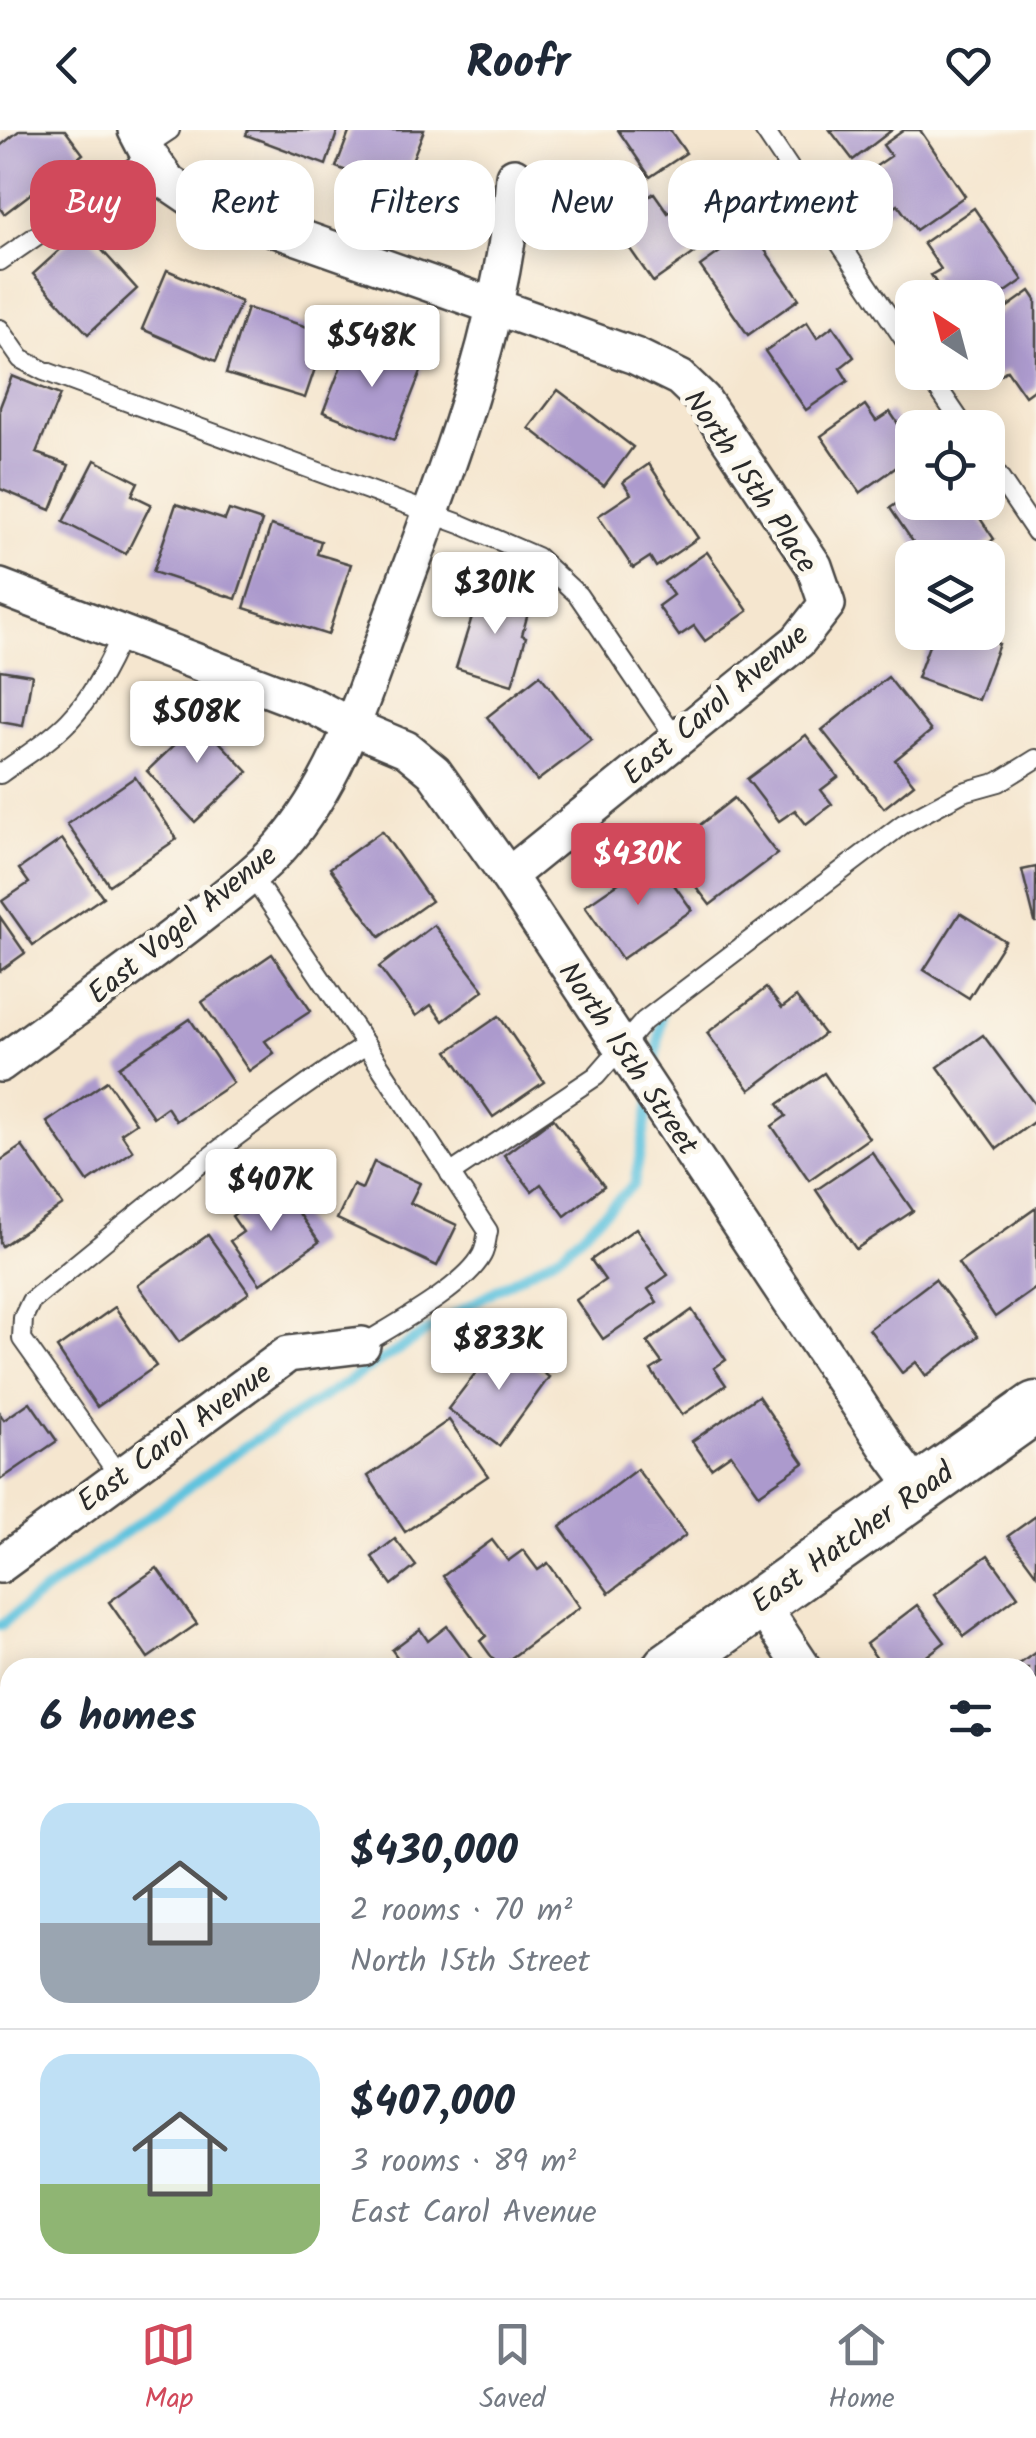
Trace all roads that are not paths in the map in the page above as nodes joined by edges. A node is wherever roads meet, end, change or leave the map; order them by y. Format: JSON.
{"nodes":[{"id":1,"x":764,"y":130,"type":"edge"},
{"id":2,"x":150,"y":140,"type":"edge"},
{"id":3,"x":514,"y":176,"type":"dead end"},
{"id":4,"x":0,"y":261,"type":"edge"},
{"id":5,"x":494,"y":307,"type":"junction"},
{"id":6,"x":895,"y":326,"type":"edge"},
{"id":7,"x":0,"y":329,"type":"edge"},
{"id":8,"x":1005,"y":486,"type":"edge"},
{"id":9,"x":430,"y":513,"type":"junction"},
{"id":10,"x":1036,"y":532,"type":"edge"},
{"id":11,"x":0,"y":587,"type":"edge"},
{"id":12,"x":827,"y":604,"type":"joint"},
{"id":13,"x":122,"y":634,"type":"junction"},
{"id":14,"x":352,"y":726,"type":"junction"},
{"id":15,"x":676,"y":739,"type":"junction"},
{"id":16,"x":1036,"y":759,"type":"edge"},
{"id":17,"x":0,"y":774,"type":"edge"},
{"id":18,"x":250,"y":875,"type":"junction"},
{"id":19,"x":508,"y":876,"type":"junction"},
{"id":20,"x":366,"y":1045,"type":"junction"},
{"id":21,"x":622,"y":1047,"type":"junction"},
{"id":22,"x":0,"y":1064,"type":"edge"},
{"id":23,"x":450,"y":1174,"type":"junction"},
{"id":24,"x":362,"y":1345,"type":"joint"},
{"id":25,"x":1036,"y":1406,"type":"edge"},
{"id":26,"x":120,"y":1477,"type":"junction"},
{"id":27,"x":919,"y":1491,"type":"junction"},
{"id":28,"x":0,"y":1565,"type":"edge"},
{"id":29,"x":760,"y":1603,"type":"junction"},
{"id":30,"x":682,"y":1658,"type":"edge"},
{"id":31,"x":796,"y":1658,"type":"edge"}],
"edges":[{"from":1,"to":6,"type":"lane"},
{"from":2,"to":4,"type":"lane"},
{"from":2,"to":5,"type":"street","name":"North 15th Place"},
{"from":3,"to":5,"type":"street"},
{"from":5,"to":9,"type":"street","name":"East Vogel Avenue"},
{"from":5,"to":12,"type":"street","name":"North 15th Place"},
{"from":7,"to":9,"type":"lane"},
{"from":8,"to":10,"type":"lane"},
{"from":9,"to":14,"type":"street","name":"East Vogel Avenue"},
{"from":9,"to":15,"type":"lane"},
{"from":11,"to":13,"type":"street","name":"North 15th Street"},
{"from":12,"to":15,"type":"street","name":"East Carol Avenue"},
{"from":13,"to":14,"type":"street","name":"North 15th Street"},
{"from":13,"to":17,"type":"lane"},
{"from":14,"to":18,"type":"street","name":"East Vogel Avenue"},
{"from":14,"to":19,"type":"street","name":"North 15th Street"},
{"from":15,"to":19,"type":"street","name":"East Carol Avenue"},
{"from":16,"to":21,"type":"lane"},
{"from":18,"to":20,"type":"lane"},
{"from":18,"to":22,"type":"street","name":"East Vogel Avenue"},
{"from":19,"to":21,"type":"street","name":"North 15th Street"},
{"from":20,"to":23,"type":"lane"},
{"from":20,"to":26,"type":"lane"},
{"from":21,"to":23,"type":"lane"},
{"from":21,"to":27,"type":"street","name":"North 15th Street"},
{"from":23,"to":24,"type":"lane"},
{"from":24,"to":26,"type":"street","name":"East Carol Avenue"},
{"from":25,"to":27,"type":"street","name":"East Hatcher Road"},
{"from":26,"to":28,"type":"street","name":"East Carol Avenue"},
{"from":27,"to":29,"type":"street","name":"East Hatcher Road"},
{"from":29,"to":30,"type":"street","name":"East Hatcher Road"},
{"from":29,"to":31,"type":"street"}]}
